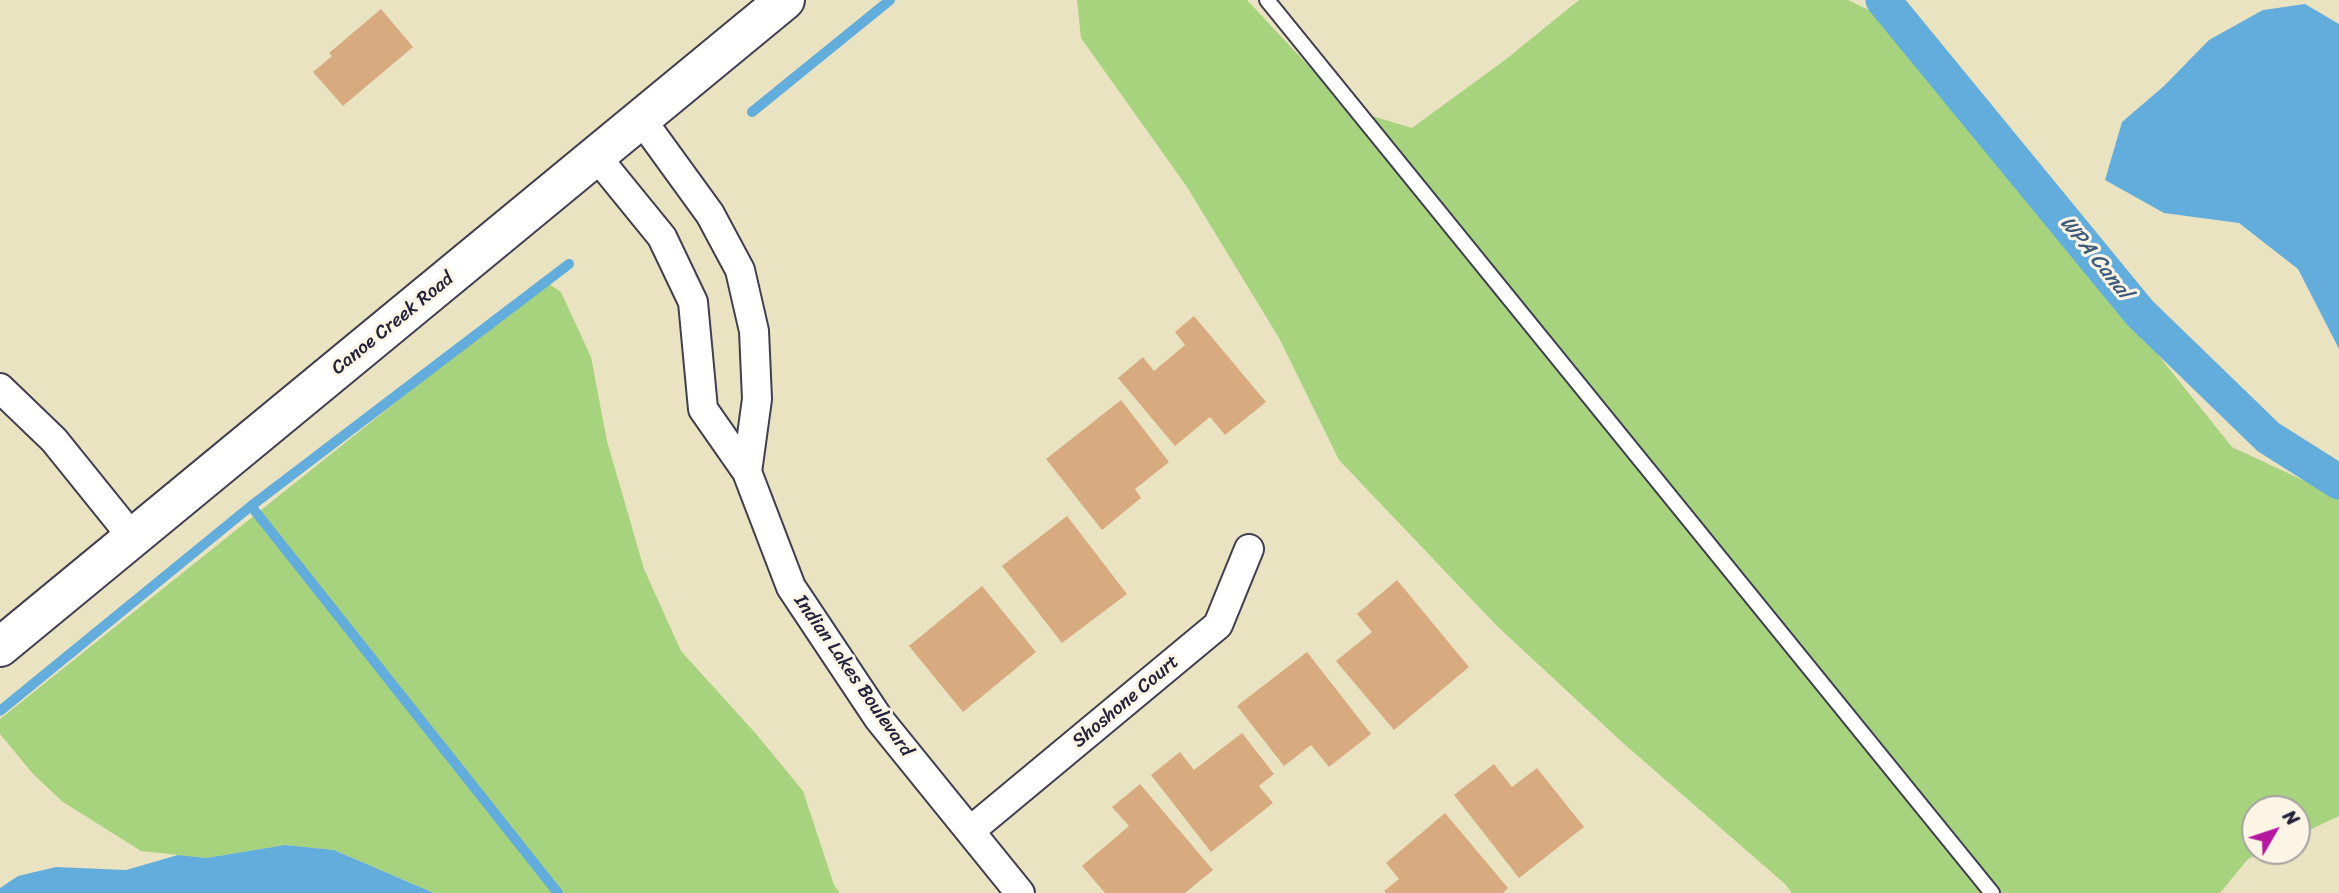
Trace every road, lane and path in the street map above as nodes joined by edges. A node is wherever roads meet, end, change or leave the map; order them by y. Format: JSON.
{"nodes":[{"id":1,"x":785,"y":0,"type":"edge"},
{"id":2,"x":1267,"y":0,"type":"edge"},
{"id":3,"x":641,"y":119,"type":"junction"},
{"id":4,"x":596,"y":156,"type":"junction"},
{"id":5,"x":0,"y":388,"type":"edge"},
{"id":6,"x":747,"y":472,"type":"junction"},
{"id":7,"x":133,"y":538,"type":"junction"},
{"id":8,"x":1249,"y":549,"type":"dead end"},
{"id":9,"x":0,"y":647,"type":"edge"},
{"id":10,"x":970,"y":831,"type":"junction"},
{"id":11,"x":1020,"y":893,"type":"edge"},
{"id":12,"x":1992,"y":893,"type":"edge"}],
"edges":[{"from":1,"to":3,"type":"main road","name":"Canoe Creek Road"},
{"from":2,"to":12,"type":"lane"},
{"from":3,"to":4,"type":"main road","name":"Canoe Creek Road"},
{"from":3,"to":6,"type":"street","name":"Indian Lakes Boulevard"},
{"from":4,"to":6,"type":"street","name":"Indian Lakes Boulevard"},
{"from":4,"to":7,"type":"main road","name":"Canoe Creek Road"},
{"from":5,"to":7,"type":"street"},
{"from":6,"to":10,"type":"street","name":"Indian Lakes Boulevard"},
{"from":7,"to":9,"type":"main road","name":"Canoe Creek Road"},
{"from":8,"to":10,"type":"street","name":"Shoshone Court"},
{"from":10,"to":11,"type":"street","name":"Indian Lakes Boulevard"}]}
